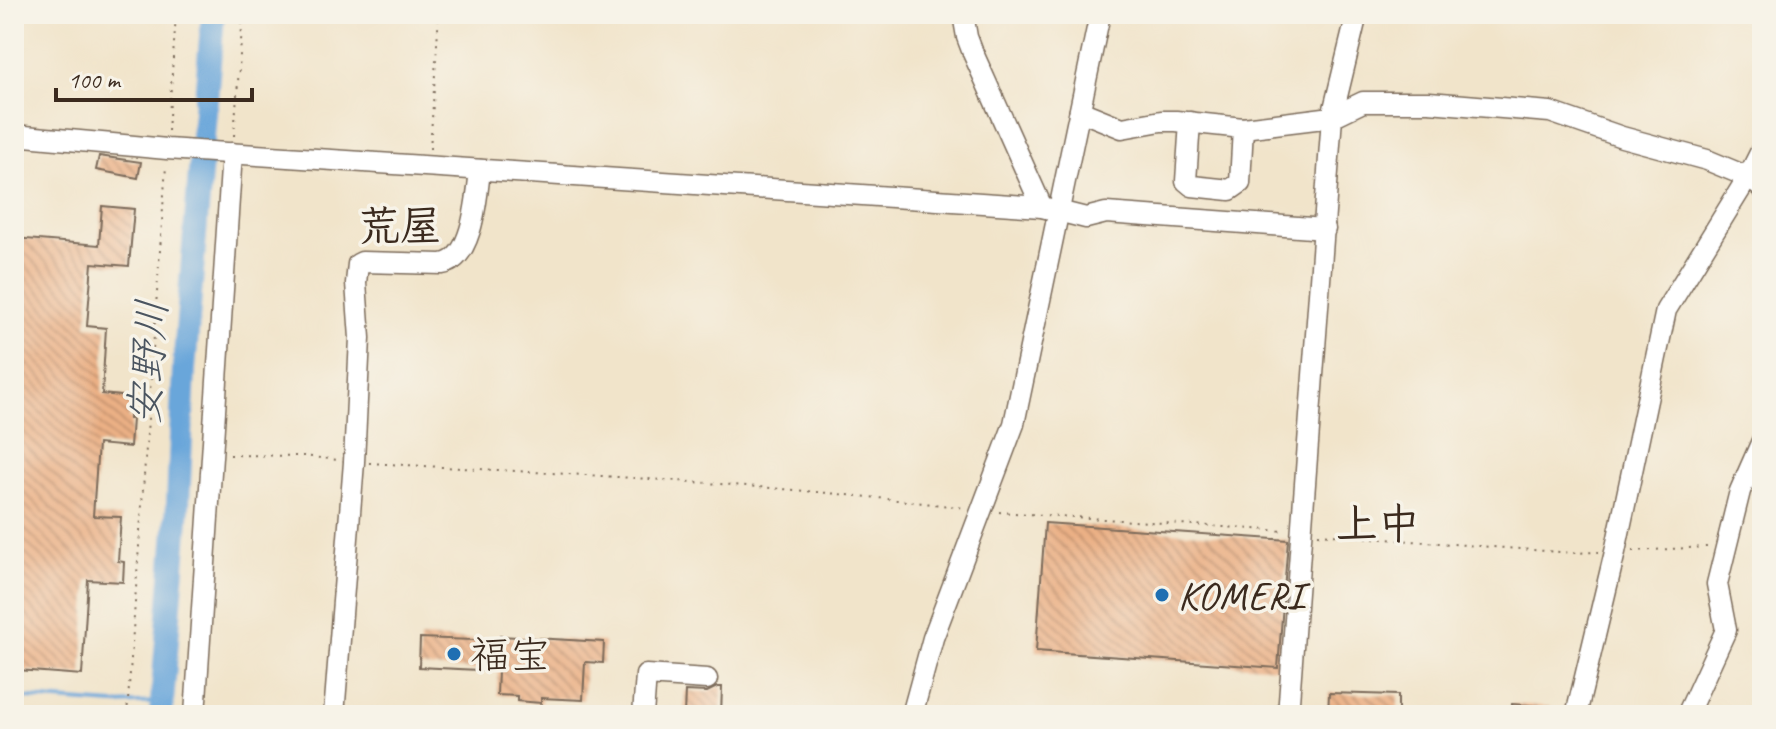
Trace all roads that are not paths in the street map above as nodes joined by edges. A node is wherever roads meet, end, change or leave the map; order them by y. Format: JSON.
{"nodes":[{"id":1,"x":963,"y":14,"type":"edge"},
{"id":2,"x":1100,"y":14,"type":"edge"},
{"id":3,"x":1357,"y":14,"type":"edge"},
{"id":4,"x":1080,"y":111,"type":"junction"},
{"id":5,"x":1332,"y":117,"type":"junction"},
{"id":6,"x":1190,"y":122,"type":"junction"},
{"id":7,"x":1243,"y":128,"type":"junction"},
{"id":8,"x":14,"y":135,"type":"edge"},
{"id":9,"x":1762,"y":149,"type":"edge"},
{"id":10,"x":230,"y":153,"type":"junction"},
{"id":11,"x":480,"y":170,"type":"junction"},
{"id":12,"x":1755,"y":182,"type":"edge"},
{"id":13,"x":1051,"y":210,"type":"junction"},
{"id":14,"x":1325,"y":229,"type":"junction"},
{"id":15,"x":1762,"y":441,"type":"edge"},
{"id":16,"x":707,"y":679,"type":"dead end"},
{"id":17,"x":195,"y":715,"type":"edge"},
{"id":18,"x":334,"y":715,"type":"edge"},
{"id":19,"x":643,"y":715,"type":"edge"},
{"id":20,"x":912,"y":715,"type":"edge"},
{"id":21,"x":1288,"y":715,"type":"edge"},
{"id":22,"x":1576,"y":715,"type":"edge"},
{"id":23,"x":1687,"y":715,"type":"edge"}],
"edges":[{"from":1,"to":13,"type":"street"},
{"from":2,"to":4,"type":"street"},
{"from":3,"to":5,"type":"street"},
{"from":4,"to":6,"type":"street"},
{"from":4,"to":13,"type":"street"},
{"from":5,"to":7,"type":"street"},
{"from":5,"to":12,"type":"street"},
{"from":5,"to":14,"type":"street"},
{"from":6,"to":7,"type":"street"},
{"from":6,"to":7,"type":"street"},
{"from":8,"to":10,"type":"street"},
{"from":9,"to":12,"type":"street"},
{"from":10,"to":11,"type":"street"},
{"from":10,"to":17,"type":"street"},
{"from":11,"to":13,"type":"street"},
{"from":11,"to":18,"type":"street"},
{"from":12,"to":22,"type":"street"},
{"from":13,"to":14,"type":"street"},
{"from":13,"to":20,"type":"street"},
{"from":14,"to":21,"type":"street"},
{"from":15,"to":23,"type":"street"},
{"from":16,"to":19,"type":"street"}]}
